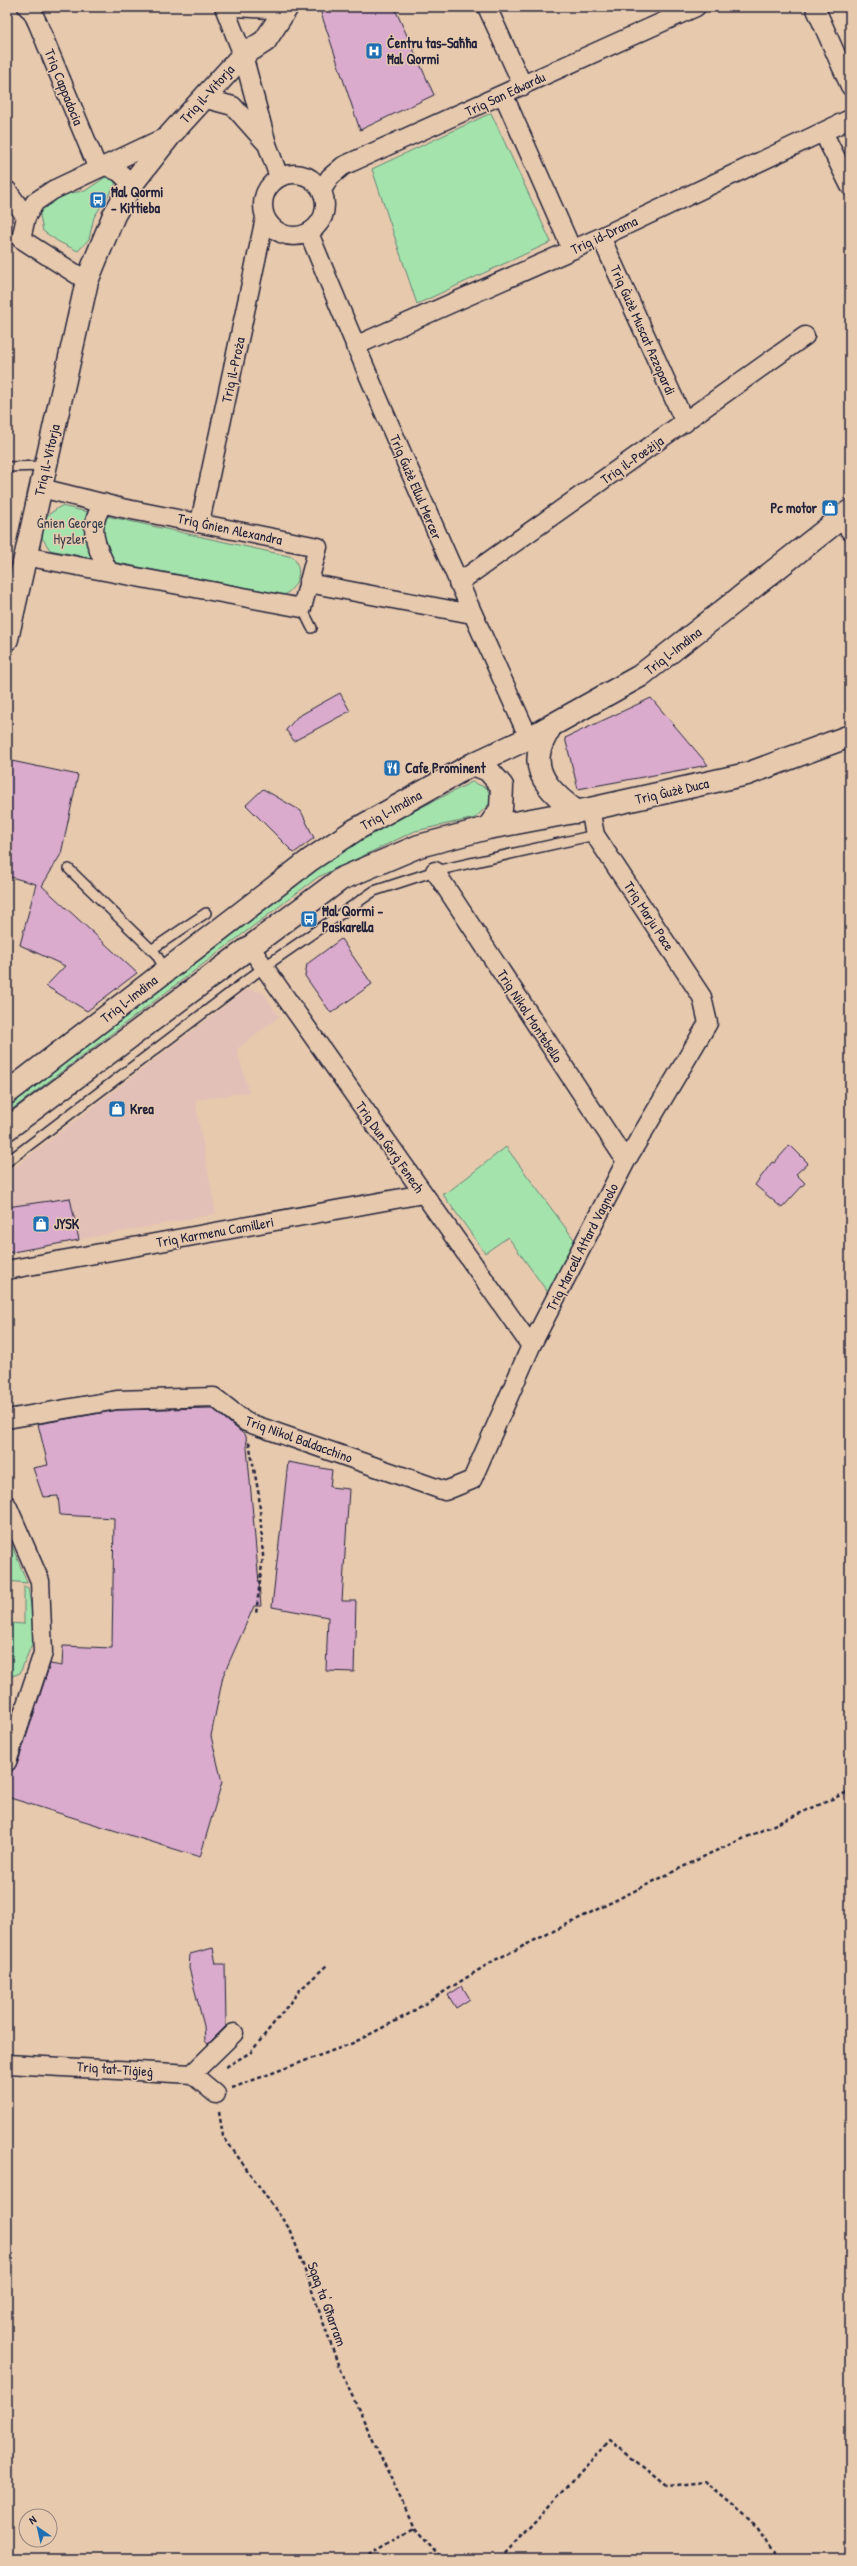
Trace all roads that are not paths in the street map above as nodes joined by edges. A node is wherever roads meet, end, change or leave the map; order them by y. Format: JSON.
{"nodes":[{"id":1,"x":224,"y":7,"type":"edge"},
{"id":2,"x":236,"y":7,"type":"edge"},
{"id":3,"x":487,"y":7,"type":"edge"},
{"id":4,"x":696,"y":7,"type":"edge"},
{"id":5,"x":815,"y":7,"type":"edge"},
{"id":6,"x":33,"y":8,"type":"edge"},
{"id":7,"x":276,"y":8,"type":"edge"},
{"id":8,"x":666,"y":13,"type":"edge"},
{"id":9,"x":243,"y":54,"type":"junction"},
{"id":10,"x":523,"y":86,"type":"junction"},
{"id":11,"x":850,"y":86,"type":"edge"},
{"id":12,"x":504,"y":96,"type":"junction"},
{"id":13,"x":203,"y":98,"type":"junction"},
{"id":14,"x":850,"y":120,"type":"edge"},
{"id":15,"x":823,"y":132,"type":"junction"},
{"id":16,"x":171,"y":134,"type":"junction"},
{"id":17,"x":267,"y":144,"type":"junction"},
{"id":18,"x":102,"y":167,"type":"junction"},
{"id":19,"x":279,"y":177,"type":"junction"},
{"id":20,"x":132,"y":184,"type":"junction"},
{"id":21,"x":850,"y":186,"type":"edge"},
{"id":22,"x":7,"y":190,"type":"edge"},
{"id":23,"x":322,"y":190,"type":"junction"},
{"id":24,"x":26,"y":217,"type":"junction"},
{"id":25,"x":265,"y":218,"type":"junction"},
{"id":26,"x":309,"y":233,"type":"junction"},
{"id":27,"x":601,"y":237,"type":"junction"},
{"id":28,"x":14,"y":243,"type":"edge"},
{"id":29,"x":572,"y":250,"type":"junction"},
{"id":30,"x":87,"y":281,"type":"junction"},
{"id":31,"x":805,"y":336,"type":"dead end"},
{"id":32,"x":355,"y":346,"type":"junction"},
{"id":33,"x":685,"y":423,"type":"junction"},
{"id":34,"x":46,"y":466,"type":"junction"},
{"id":35,"x":7,"y":467,"type":"edge"},
{"id":36,"x":41,"y":488,"type":"junction"},
{"id":37,"x":104,"y":503,"type":"junction"},
{"id":38,"x":847,"y":520,"type":"edge"},
{"id":39,"x":200,"y":522,"type":"junction"},
{"id":40,"x":24,"y":556,"type":"junction"},
{"id":41,"x":108,"y":570,"type":"junction"},
{"id":42,"x":308,"y":583,"type":"junction"},
{"id":43,"x":458,"y":583,"type":"junction"},
{"id":44,"x":302,"y":608,"type":"junction"},
{"id":45,"x":472,"y":614,"type":"junction"},
{"id":46,"x":312,"y":628,"type":"dead end"},
{"id":47,"x":7,"y":639,"type":"edge"},
{"id":48,"x":551,"y":726,"type":"junction"},
{"id":49,"x":850,"y":736,"type":"edge"},
{"id":50,"x":529,"y":738,"type":"junction"},
{"id":51,"x":473,"y":764,"type":"junction"},
{"id":52,"x":584,"y":811,"type":"junction"},
{"id":53,"x":488,"y":828,"type":"junction"},
{"id":54,"x":595,"y":835,"type":"junction"},
{"id":55,"x":69,"y":869,"type":"dead end"},
{"id":56,"x":435,"y":871,"type":"junction"},
{"id":57,"x":206,"y":913,"type":"dead end"},
{"id":58,"x":250,"y":947,"type":"junction"},
{"id":59,"x":151,"y":950,"type":"junction"},
{"id":60,"x":264,"y":967,"type":"junction"},
{"id":61,"x":166,"y":971,"type":"junction"},
{"id":62,"x":708,"y":1023,"type":"joint"},
{"id":63,"x":7,"y":1093,"type":"edge"},
{"id":64,"x":7,"y":1129,"type":"edge"},
{"id":65,"x":626,"y":1161,"type":"junction"},
{"id":66,"x":7,"y":1162,"type":"edge"},
{"id":67,"x":423,"y":1194,"type":"junction"},
{"id":68,"x":7,"y":1270,"type":"edge"},
{"id":69,"x":531,"y":1346,"type":"junction"},
{"id":70,"x":7,"y":1419,"type":"edge"},
{"id":71,"x":472,"y":1480,"type":"joint"},
{"id":72,"x":7,"y":1505,"type":"edge"},
{"id":73,"x":7,"y":1762,"type":"edge"},
{"id":74,"x":234,"y":2033,"type":"dead end"},
{"id":75,"x":7,"y":2064,"type":"edge"},
{"id":76,"x":197,"y":2069,"type":"junction"},
{"id":77,"x":216,"y":2094,"type":"road end"}],
"edges":[{"from":1,"to":9,"type":"street"},
{"from":2,"to":7,"type":"street"},
{"from":3,"to":10,"type":"street"},
{"from":4,"to":8,"type":"street","name":"Triq San Edwardu"},
{"from":5,"to":11,"type":"street"},
{"from":6,"to":18,"type":"street","name":"Triq Cappadocia"},
{"from":7,"to":9,"type":"main road","name":"Triq il-Vitorja"},
{"from":8,"to":10,"type":"street","name":"Triq San Edwardu"},
{"from":9,"to":13,"type":"main road","name":"Triq il-Vitorja"},
{"from":9,"to":17,"type":"street"},
{"from":10,"to":12,"type":"street","name":"Triq San Edwardu"},
{"from":12,"to":23,"type":"street","name":"Triq San Edwardu"},
{"from":12,"to":29,"type":"street"},
{"from":13,"to":16,"type":"main road","name":"Triq il-Vitorja"},
{"from":13,"to":17,"type":"street"},
{"from":14,"to":15,"type":"street","name":"Triq id-Drama"},
{"from":15,"to":21,"type":"street"},
{"from":15,"to":27,"type":"street","name":"Triq id-Drama"},
{"from":16,"to":18,"type":"street","name":"Triq il-Vitorja"},
{"from":16,"to":20,"type":"main road","name":"Triq il-Vitorja"},
{"from":17,"to":19,"type":"street"},
{"from":18,"to":20,"type":"street"},
{"from":18,"to":24,"type":"street","name":"Triq il-Vitorja"},
{"from":19,"to":23,"type":"street"},
{"from":19,"to":25,"type":"street"},
{"from":20,"to":30,"type":"main road","name":"Triq il-Vitorja"},
{"from":22,"to":24,"type":"street"},
{"from":23,"to":26,"type":"street"},
{"from":24,"to":28,"type":"street","name":"Triq il-Vitorja"},
{"from":25,"to":26,"type":"street"},
{"from":25,"to":39,"type":"street","name":"Triq il-Proża"},
{"from":26,"to":32,"type":"street","name":"Triq Ġużè Ellul Mercer"},
{"from":27,"to":29,"type":"street","name":"Triq id-Drama"},
{"from":27,"to":33,"type":"street","name":"Triq Ġużè Muscat Azzopardi"},
{"from":28,"to":30,"type":"street","name":"Triq il-Vitorja"},
{"from":29,"to":32,"type":"street","name":"Triq id-Drama"},
{"from":30,"to":34,"type":"main road","name":"Triq il-Vitorja"},
{"from":31,"to":33,"type":"street","name":"Triq il-Poeżija"},
{"from":32,"to":43,"type":"street","name":"Triq Ġużè Ellul Mercer"},
{"from":33,"to":43,"type":"street","name":"Triq il-Poeżija"},
{"from":34,"to":35,"type":"lane"},
{"from":34,"to":36,"type":"main road","name":"Triq il-Vitorja"},
{"from":36,"to":37,"type":"street","name":"Triq Ġnien Alexandra"},
{"from":36,"to":40,"type":"main road","name":"Triq il-Vitorja"},
{"from":37,"to":39,"type":"street","name":"Triq Ġnien Alexandra"},
{"from":37,"to":41,"type":"street"},
{"from":38,"to":48,"type":"main road","name":"Triq l-Imdina"},
{"from":39,"to":42,"type":"street","name":"Triq Ġnien Alexandra"},
{"from":40,"to":41,"type":"street"},
{"from":40,"to":47,"type":"main road","name":"Triq il-Vitorja"},
{"from":41,"to":44,"type":"street"},
{"from":42,"to":44,"type":"street","name":"Triq Ġnien Alexandra"},
{"from":42,"to":45,"type":"street"},
{"from":43,"to":45,"type":"street","name":"Triq Ġużè Ellul Mercer"},
{"from":44,"to":46,"type":"lane"},
{"from":45,"to":50,"type":"street","name":"Triq Ġużè Ellul Mercer"},
{"from":48,"to":50,"type":"main road","name":"Triq l-Imdina"},
{"from":48,"to":52,"type":"main road"},
{"from":49,"to":52,"type":"main road","name":"Triq Ġużè Duca"},
{"from":50,"to":51,"type":"main road","name":"Triq l-Imdina"},
{"from":51,"to":53,"type":"main road"},
{"from":51,"to":61,"type":"main road","name":"Triq l-Imdina"},
{"from":52,"to":53,"type":"main road","name":"Triq Ġużè Duca"},
{"from":52,"to":54,"type":"street","name":"Triq Marju Pace"},
{"from":53,"to":58,"type":"main road"},
{"from":54,"to":56,"type":"lane"},
{"from":54,"to":62,"type":"street","name":"Triq Marju Pace"},
{"from":55,"to":59,"type":"lane"},
{"from":56,"to":60,"type":"lane"},
{"from":56,"to":65,"type":"street","name":"Triq Nikol Montebello"},
{"from":57,"to":59,"type":"lane"},
{"from":58,"to":60,"type":"street","name":"Triq Dun Ġorġ Fenech"},
{"from":58,"to":64,"type":"main road"},
{"from":59,"to":61,"type":"lane"},
{"from":60,"to":66,"type":"lane"},
{"from":60,"to":67,"type":"street","name":"Triq Dun Ġorġ Fenech"},
{"from":61,"to":63,"type":"main road","name":"Triq l-Imdina"},
{"from":62,"to":65,"type":"street","name":"Triq Marcell Attard Vagnolo"},
{"from":65,"to":69,"type":"street","name":"Triq Marcell Attard Vagnolo"},
{"from":67,"to":68,"type":"street","name":"Triq Karmenu Camilleri"},
{"from":67,"to":69,"type":"street","name":"Triq Dun Ġorġ Fenech"},
{"from":69,"to":71,"type":"street","name":"Triq Marcell Attard Vagnolo"},
{"from":70,"to":71,"type":"street","name":"Triq Nikol Baldacchino"},
{"from":72,"to":73,"type":"street"},
{"from":74,"to":76,"type":"street"},
{"from":75,"to":76,"type":"street","name":"Triq tat-Tiġieġ"},
{"from":76,"to":77,"type":"street"}]}
